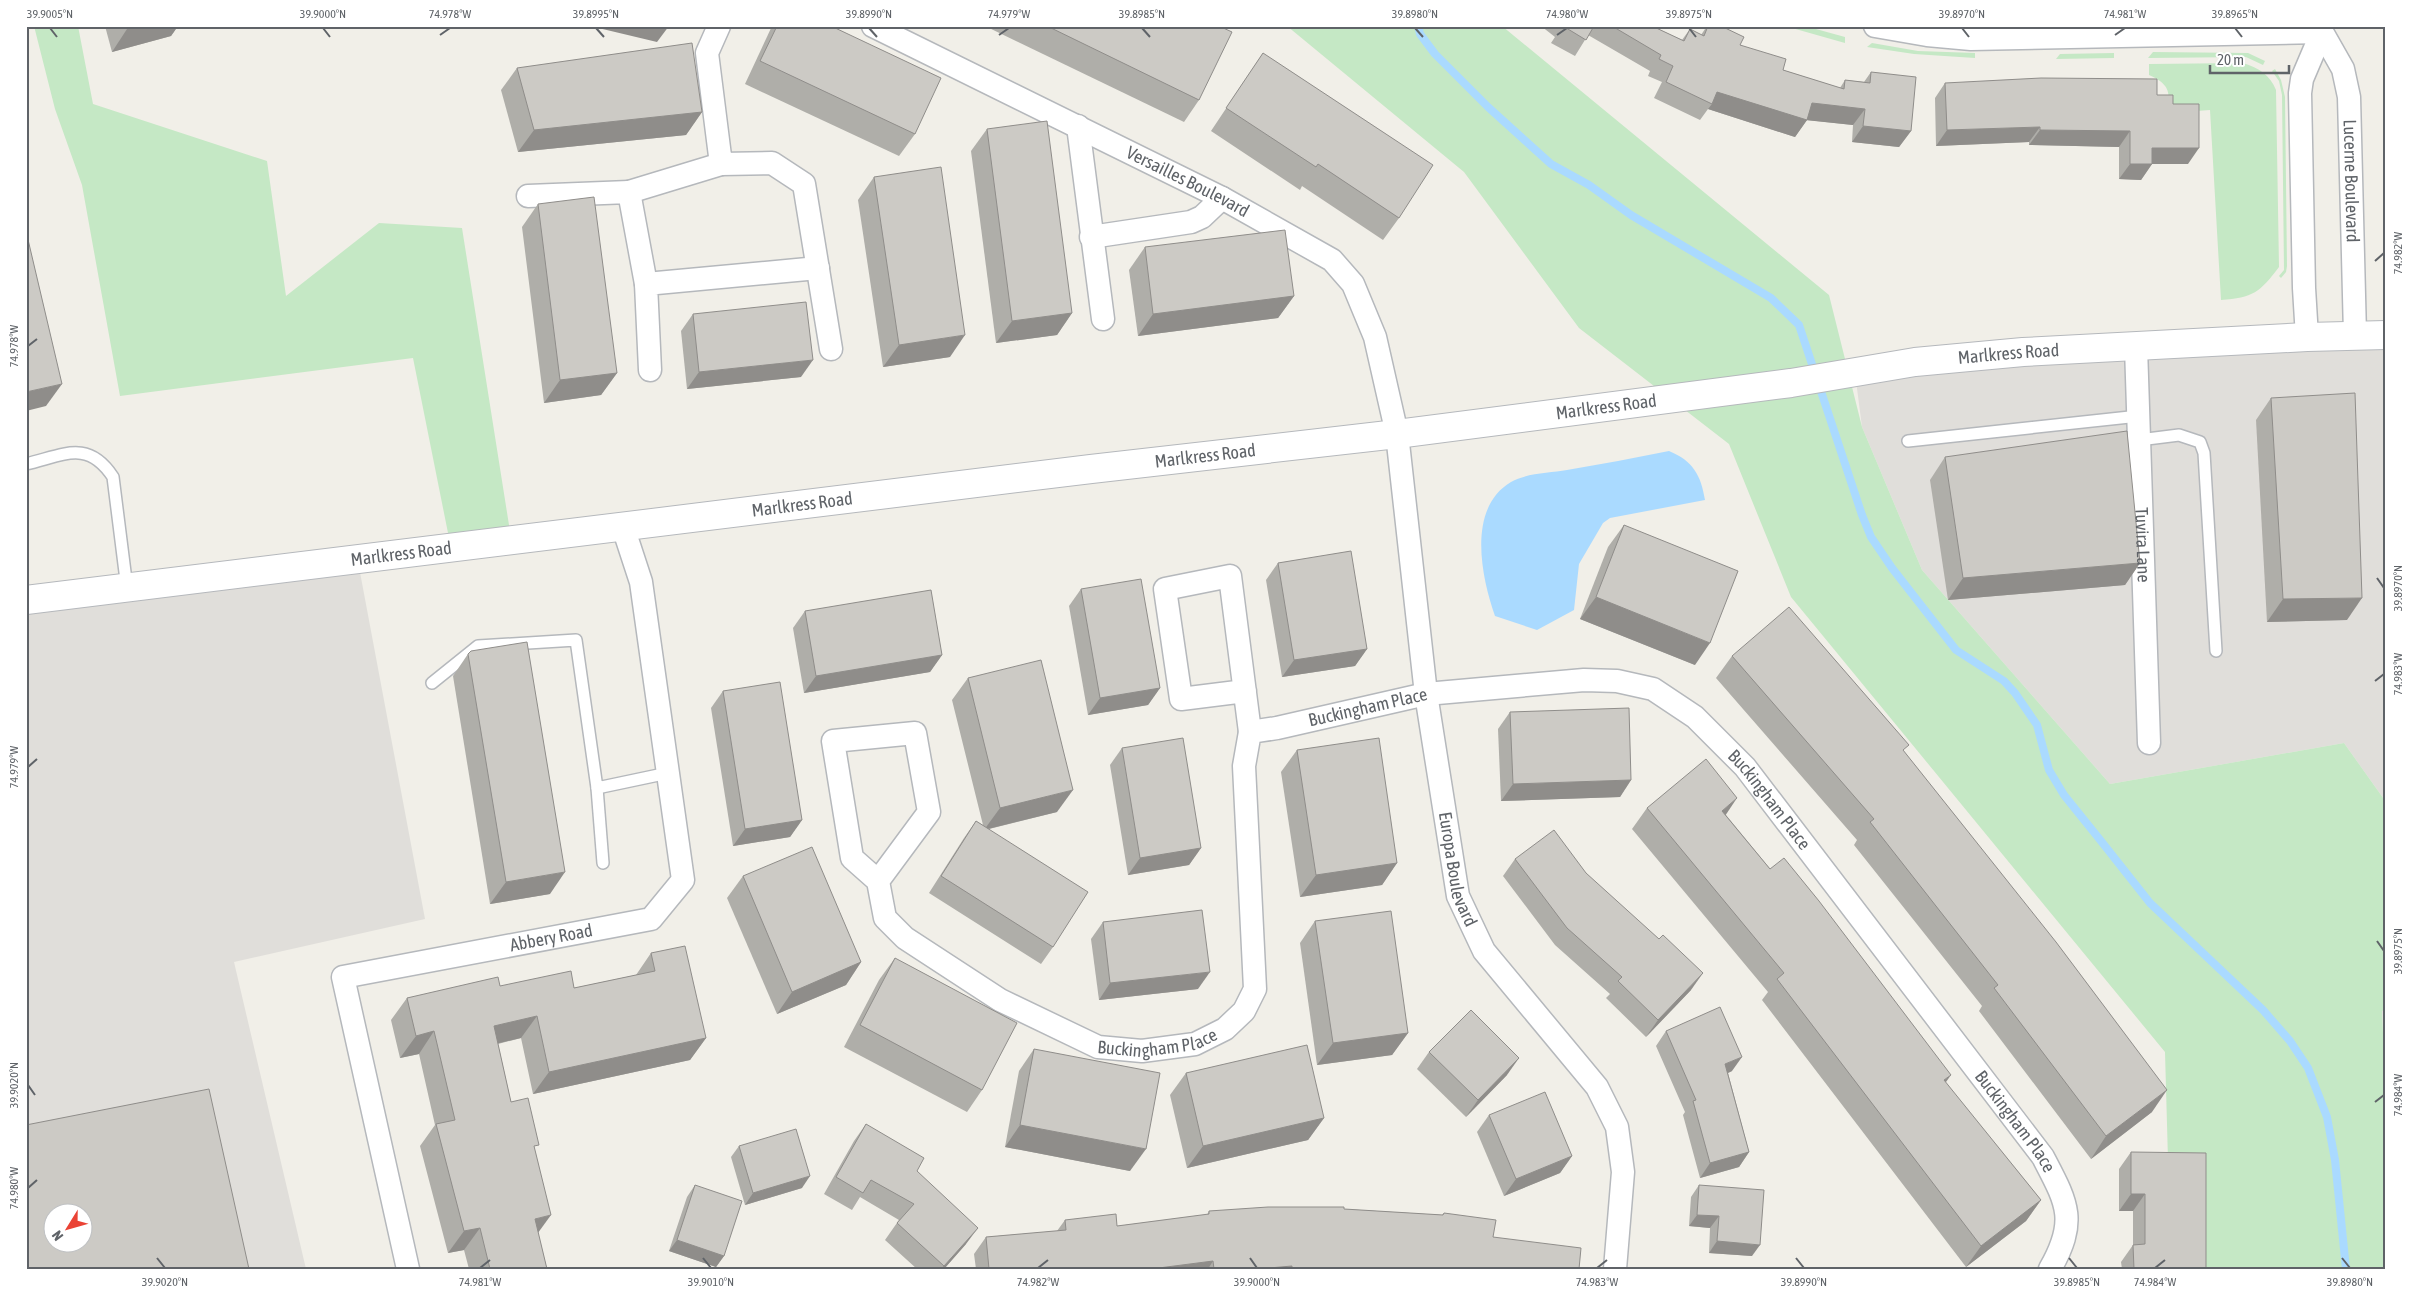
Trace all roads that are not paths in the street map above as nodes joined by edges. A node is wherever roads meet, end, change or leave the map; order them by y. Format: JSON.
{"nodes":[{"id":1,"x":719,"y":26,"type":"edge"},
{"id":2,"x":873,"y":26,"type":"edge"},
{"id":3,"x":1875,"y":26,"type":"edge"},
{"id":4,"x":2322,"y":29,"type":"edge"},
{"id":5,"x":1078,"y":126,"type":"junction"},
{"id":6,"x":721,"y":164,"type":"junction"},
{"id":7,"x":628,"y":192,"type":"junction"},
{"id":8,"x":528,"y":196,"type":"dead end"},
{"id":9,"x":1222,"y":198,"type":"junction"},
{"id":10,"x":1091,"y":237,"type":"junction"},
{"id":11,"x":818,"y":268,"type":"junction"},
{"id":12,"x":646,"y":284,"type":"junction"},
{"id":13,"x":1103,"y":318,"type":"dead end"},
{"id":14,"x":2355,"y":335,"type":"junction"},
{"id":15,"x":2386,"y":335,"type":"edge"},
{"id":16,"x":2307,"y":336,"type":"junction"},
{"id":17,"x":2136,"y":347,"type":"junction"},
{"id":18,"x":831,"y":349,"type":"dead end"},
{"id":19,"x":650,"y":370,"type":"dead end"},
{"id":20,"x":2139,"y":416,"type":"junction"},
{"id":21,"x":1397,"y":434,"type":"junction"},
{"id":22,"x":2140,"y":440,"type":"junction"},
{"id":23,"x":1908,"y":442,"type":"dead end"},
{"id":24,"x":26,"y":464,"type":"edge"},
{"id":25,"x":623,"y":527,"type":"junction"},
{"id":26,"x":127,"y":588,"type":"junction"},
{"id":27,"x":26,"y":600,"type":"edge"},
{"id":28,"x":2216,"y":651,"type":"dead end"},
{"id":29,"x":432,"y":683,"type":"dead end"},
{"id":30,"x":1244,"y":691,"type":"junction"},
{"id":31,"x":1426,"y":694,"type":"junction"},
{"id":32,"x":1250,"y":732,"type":"junction"},
{"id":33,"x":2150,"y":743,"type":"dead end"},
{"id":34,"x":668,"y":773,"type":"junction"},
{"id":35,"x":596,"y":788,"type":"junction"},
{"id":36,"x":603,"y":863,"type":"dead end"},
{"id":37,"x":878,"y":881,"type":"junction"},
{"id":38,"x":1616,"y":1263,"type":"edge"},
{"id":39,"x":408,"y":1269,"type":"edge"},
{"id":40,"x":2050,"y":1269,"type":"edge"}],
"edges":[{"from":1,"to":6,"type":"street"},
{"from":2,"to":5,"type":"street","name":"Versailles Boulevard"},
{"from":3,"to":4,"type":"street"},
{"from":4,"to":14,"type":"street","name":"Lucerne Boulevard"},
{"from":4,"to":16,"type":"street"},
{"from":5,"to":9,"type":"street","name":"Versailles Boulevard"},
{"from":5,"to":10,"type":"street"},
{"from":6,"to":7,"type":"street"},
{"from":6,"to":11,"type":"street"},
{"from":7,"to":8,"type":"street"},
{"from":7,"to":12,"type":"street"},
{"from":9,"to":10,"type":"street"},
{"from":9,"to":21,"type":"street","name":"Versailles Boulevard"},
{"from":10,"to":13,"type":"street"},
{"from":11,"to":12,"type":"street"},
{"from":11,"to":18,"type":"street"},
{"from":12,"to":19,"type":"street"},
{"from":14,"to":15,"type":"street","name":"Marlkress Road"},
{"from":14,"to":16,"type":"street","name":"Marlkress Road"},
{"from":16,"to":17,"type":"street","name":"Marlkress Road"},
{"from":17,"to":20,"type":"street","name":"Tuvira Lane"},
{"from":17,"to":21,"type":"street","name":"Marlkress Road"},
{"from":20,"to":22,"type":"street","name":"Tuvira Lane"},
{"from":20,"to":23,"type":"lane"},
{"from":21,"to":25,"type":"street","name":"Marlkress Road"},
{"from":21,"to":31,"type":"street","name":"Europa Boulevard"},
{"from":22,"to":28,"type":"lane"},
{"from":22,"to":33,"type":"street","name":"Tuvira Lane"},
{"from":24,"to":26,"type":"lane"},
{"from":25,"to":26,"type":"street","name":"Marlkress Road"},
{"from":25,"to":34,"type":"street","name":"Abbery Road"},
{"from":26,"to":27,"type":"street","name":"Marlkress Road"},
{"from":29,"to":35,"type":"lane"},
{"from":30,"to":30,"type":"street","name":"Buckingham Place"},
{"from":30,"to":32,"type":"street","name":"Buckingham Place"},
{"from":31,"to":32,"type":"street","name":"Buckingham Place"},
{"from":31,"to":38,"type":"street","name":"Europa Boulevard"},
{"from":31,"to":40,"type":"street","name":"Buckingham Place"},
{"from":32,"to":37,"type":"street","name":"Buckingham Place"},
{"from":34,"to":35,"type":"lane"},
{"from":34,"to":39,"type":"street","name":"Abbery Road"},
{"from":35,"to":36,"type":"lane"},
{"from":37,"to":37,"type":"street"}]}
